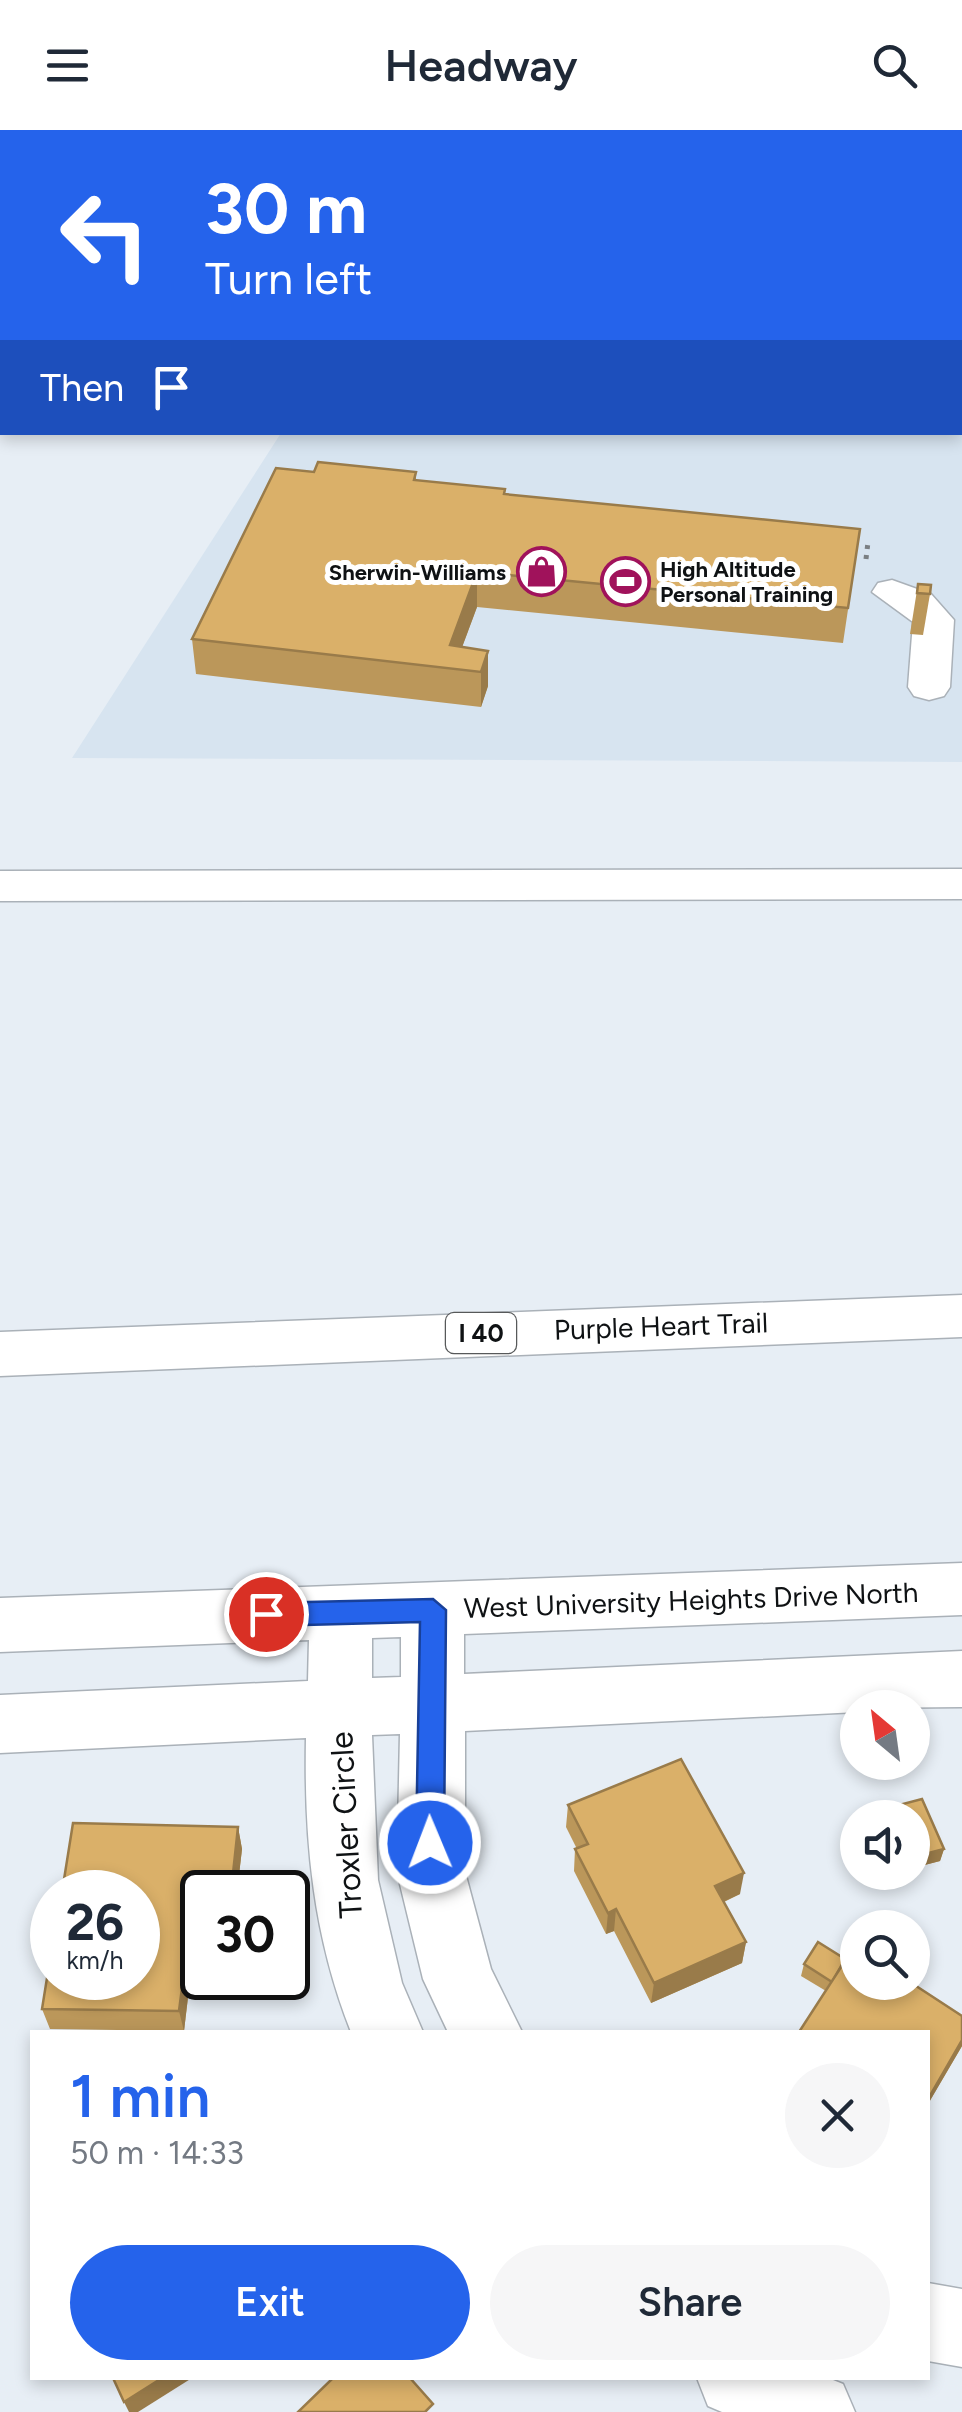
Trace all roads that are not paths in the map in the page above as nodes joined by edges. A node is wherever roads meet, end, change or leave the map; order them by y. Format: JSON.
{"nodes":[{"id":1,"x":892,"y":592,"type":"dead end"},
{"id":2,"x":929,"y":687,"type":"dead end"},
{"id":3,"x":962,"y":884,"type":"edge"},
{"id":4,"x":0,"y":886,"type":"edge"},
{"id":5,"x":962,"y":1316,"type":"edge"},
{"id":6,"x":739,"y":1322,"type":"junction"},
{"id":7,"x":962,"y":1327,"type":"edge"},
{"id":8,"x":0,"y":1354,"type":"edge"},
{"id":9,"x":962,"y":1589,"type":"edge"},
{"id":10,"x":433,"y":1610,"type":"junction"},
{"id":11,"x":341,"y":1612,"type":"junction"},
{"id":12,"x":0,"y":1625,"type":"edge"},
{"id":13,"x":962,"y":1678,"type":"edge"},
{"id":14,"x":432,"y":1702,"type":"junction"},
{"id":15,"x":341,"y":1706,"type":"junction"},
{"id":16,"x":0,"y":1724,"type":"edge"},
{"id":17,"x":386,"y":2030,"type":"edge"},
{"id":18,"x":485,"y":2030,"type":"edge"},
{"id":19,"x":930,"y":2322,"type":"edge"},
{"id":20,"x":962,"y":2328,"type":"edge"},
{"id":21,"x":741,"y":2380,"type":"edge"},
{"id":22,"x":815,"y":2412,"type":"edge"}],
"edges":[{"from":1,"to":2,"type":"main road"},
{"from":3,"to":4,"type":"main road"},
{"from":5,"to":6,"type":"main road","name":"Purple Heart Trail","number":"I 40"},
{"from":6,"to":7,"type":"main road"},
{"from":6,"to":8,"type":"main road","name":"Purple Heart Trail","number":"I 40"},
{"from":9,"to":10,"type":"main road","name":"West University Heights Drive North"},
{"from":10,"to":11,"type":"main road","name":"West University Heights Drive North"},
{"from":10,"to":14,"type":"main road"},
{"from":11,"to":12,"type":"main road","name":"West University Heights Drive North"},
{"from":11,"to":15,"type":"main road","name":"Troxler Circle"},
{"from":13,"to":14,"type":"main road"},
{"from":14,"to":15,"type":"main road"},
{"from":14,"to":18,"type":"main road"},
{"from":15,"to":16,"type":"main road"},
{"from":15,"to":17,"type":"main road","name":"Troxler Circle"},
{"from":19,"to":20,"type":"main road"},
{"from":21,"to":22,"type":"main road"}]}
